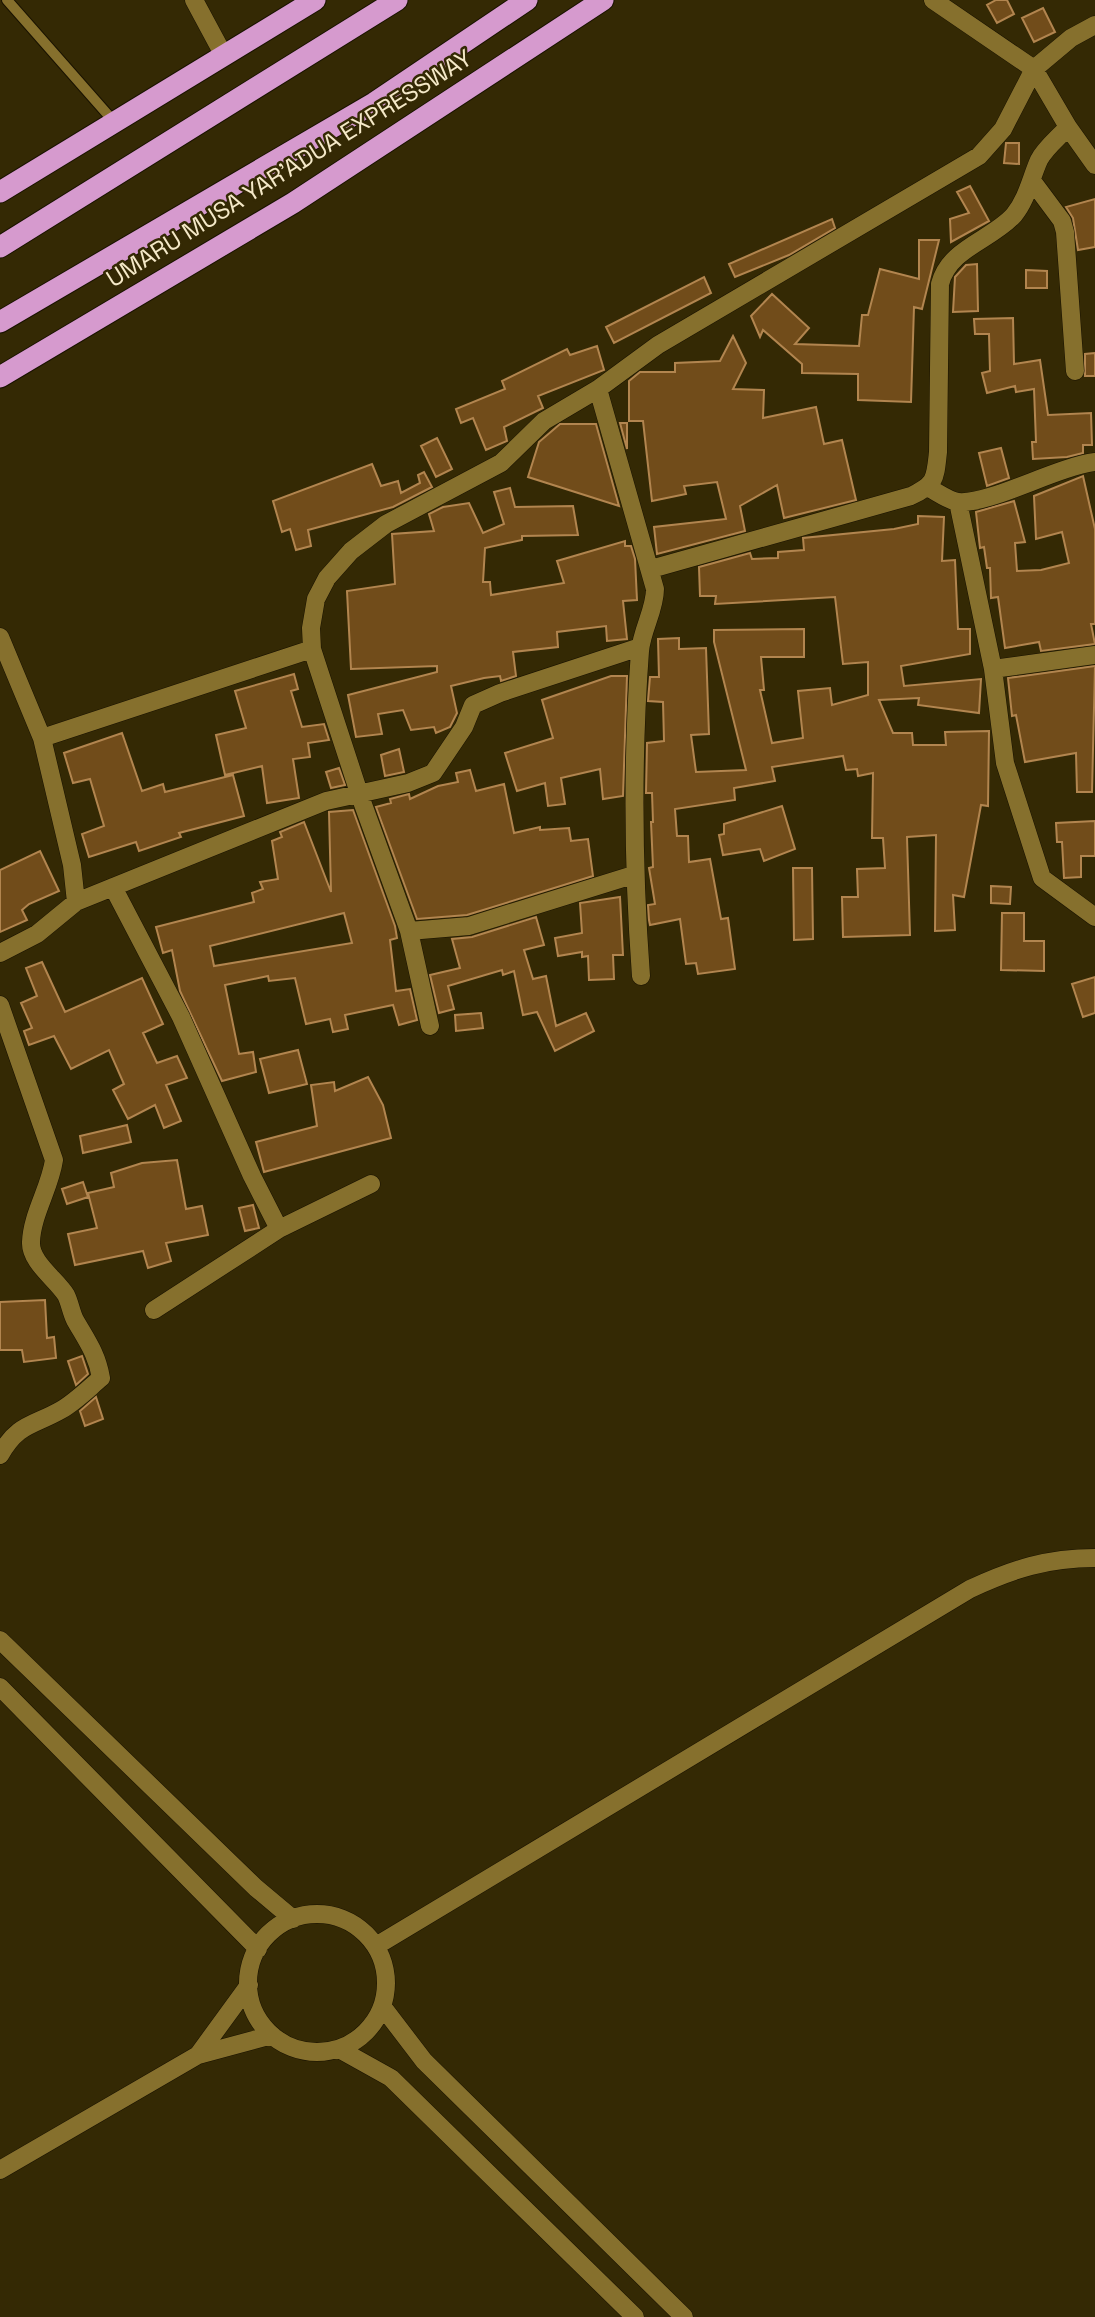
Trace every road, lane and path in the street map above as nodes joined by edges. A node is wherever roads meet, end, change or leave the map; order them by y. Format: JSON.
{"nodes":[{"id":1,"x":7,"y":0,"type":"edge"},
{"id":2,"x":314,"y":0,"type":"edge"},
{"id":3,"x":397,"y":0,"type":"edge"},
{"id":4,"x":527,"y":0,"type":"edge"},
{"id":5,"x":603,"y":0,"type":"edge"},
{"id":6,"x":933,"y":0,"type":"edge"},
{"id":7,"x":197,"y":2,"type":"edge"},
{"id":8,"x":1095,"y":25,"type":"edge"},
{"id":9,"x":223,"y":54,"type":"junction"},
{"id":10,"x":1034,"y":69,"type":"junction"},
{"id":11,"x":116,"y":124,"type":"junction"},
{"id":12,"x":1068,"y":127,"type":"junction"},
{"id":13,"x":1095,"y":164,"type":"edge"},
{"id":14,"x":1033,"y":182,"type":"junction"},
{"id":15,"x":0,"y":192,"type":"edge"},
{"id":16,"x":0,"y":247,"type":"edge"},
{"id":17,"x":0,"y":322,"type":"edge"},
{"id":18,"x":23,"y":363,"type":"junction"},
{"id":19,"x":0,"y":371,"type":"edge"},
{"id":20,"x":1075,"y":371,"type":"dead end"},
{"id":21,"x":0,"y":377,"type":"edge"},
{"id":22,"x":598,"y":388,"type":"junction"},
{"id":23,"x":1095,"y":462,"type":"edge"},
{"id":24,"x":929,"y":488,"type":"junction"},
{"id":25,"x":958,"y":502,"type":"junction"},
{"id":26,"x":651,"y":569,"type":"junction"},
{"id":27,"x":0,"y":637,"type":"edge"},
{"id":28,"x":640,"y":648,"type":"junction"},
{"id":29,"x":312,"y":649,"type":"junction"},
{"id":30,"x":1095,"y":655,"type":"edge"},
{"id":31,"x":993,"y":669,"type":"junction"},
{"id":32,"x":42,"y":738,"type":"junction"},
{"id":33,"x":360,"y":796,"type":"junction"},
{"id":34,"x":633,"y":874,"type":"junction"},
{"id":35,"x":113,"y":887,"type":"junction"},
{"id":36,"x":76,"y":902,"type":"junction"},
{"id":37,"x":1095,"y":917,"type":"edge"},
{"id":38,"x":409,"y":931,"type":"junction"},
{"id":39,"x":0,"y":953,"type":"edge"},
{"id":40,"x":641,"y":976,"type":"dead end"},
{"id":41,"x":0,"y":1005,"type":"edge"},
{"id":42,"x":430,"y":1026,"type":"dead end"},
{"id":43,"x":371,"y":1184,"type":"dead end"},
{"id":44,"x":279,"y":1229,"type":"junction"},
{"id":45,"x":154,"y":1310,"type":"dead end"},
{"id":46,"x":0,"y":1455,"type":"edge"},
{"id":47,"x":1095,"y":1558,"type":"edge"},
{"id":48,"x":0,"y":1640,"type":"edge"},
{"id":49,"x":0,"y":1687,"type":"edge"},
{"id":50,"x":293,"y":1919,"type":"junction"},
{"id":51,"x":376,"y":1946,"type":"junction"},
{"id":52,"x":258,"y":1949,"type":"junction"},
{"id":53,"x":249,"y":1985,"type":"junction"},
{"id":54,"x":382,"y":2006,"type":"junction"},
{"id":55,"x":272,"y":2035,"type":"junction"},
{"id":56,"x":339,"y":2049,"type":"junction"},
{"id":57,"x":198,"y":2055,"type":"junction"},
{"id":58,"x":0,"y":2170,"type":"edge"},
{"id":59,"x":635,"y":2317,"type":"edge"},
{"id":60,"x":684,"y":2317,"type":"edge"}],
"edges":[{"from":1,"to":11,"type":"lane"},
{"from":2,"to":9,"type":"highway"},
{"from":3,"to":16,"type":"highway"},
{"from":4,"to":17,"type":"highway","name":"UMARU MUSA YAR'ADUA EXPRESSWAY"},
{"from":5,"to":18,"type":"highway","name":"UMARU MUSA YAR'ADUA EXPRESSWAY"},
{"from":6,"to":10,"type":"street"},
{"from":7,"to":9,"type":"street"},
{"from":8,"to":10,"type":"street"},
{"from":9,"to":11,"type":"highway"},
{"from":10,"to":12,"type":"street"},
{"from":10,"to":22,"type":"street"},
{"from":11,"to":15,"type":"highway"},
{"from":12,"to":13,"type":"street"},
{"from":12,"to":14,"type":"street"},
{"from":14,"to":20,"type":"street"},
{"from":14,"to":24,"type":"street"},
{"from":18,"to":19,"type":"highway"},
{"from":18,"to":21,"type":"highway","name":"UMARU MUSA YAR'ADUA EXPRESSWAY"},
{"from":22,"to":26,"type":"street"},
{"from":22,"to":29,"type":"street"},
{"from":23,"to":25,"type":"street"},
{"from":24,"to":25,"type":"street"},
{"from":24,"to":26,"type":"street"},
{"from":25,"to":31,"type":"street"},
{"from":26,"to":28,"type":"street"},
{"from":27,"to":32,"type":"street"},
{"from":28,"to":33,"type":"street"},
{"from":28,"to":34,"type":"street"},
{"from":29,"to":32,"type":"street"},
{"from":29,"to":33,"type":"street"},
{"from":30,"to":31,"type":"street"},
{"from":31,"to":37,"type":"street"},
{"from":32,"to":36,"type":"street"},
{"from":33,"to":35,"type":"street"},
{"from":33,"to":38,"type":"street"},
{"from":34,"to":38,"type":"street"},
{"from":34,"to":40,"type":"street"},
{"from":35,"to":36,"type":"street"},
{"from":35,"to":44,"type":"street"},
{"from":36,"to":39,"type":"street"},
{"from":38,"to":42,"type":"street"},
{"from":41,"to":46,"type":"street"},
{"from":43,"to":44,"type":"street"},
{"from":44,"to":45,"type":"street"},
{"from":47,"to":51,"type":"street"},
{"from":48,"to":50,"type":"street"},
{"from":49,"to":52,"type":"street"},
{"from":50,"to":51,"type":"street"},
{"from":50,"to":52,"type":"street"},
{"from":51,"to":54,"type":"street"},
{"from":52,"to":53,"type":"street"},
{"from":53,"to":55,"type":"street"},
{"from":53,"to":57,"type":"street"},
{"from":54,"to":56,"type":"street"},
{"from":54,"to":60,"type":"street"},
{"from":55,"to":56,"type":"street"},
{"from":55,"to":57,"type":"street"},
{"from":56,"to":59,"type":"street"},
{"from":57,"to":58,"type":"street"}]}
